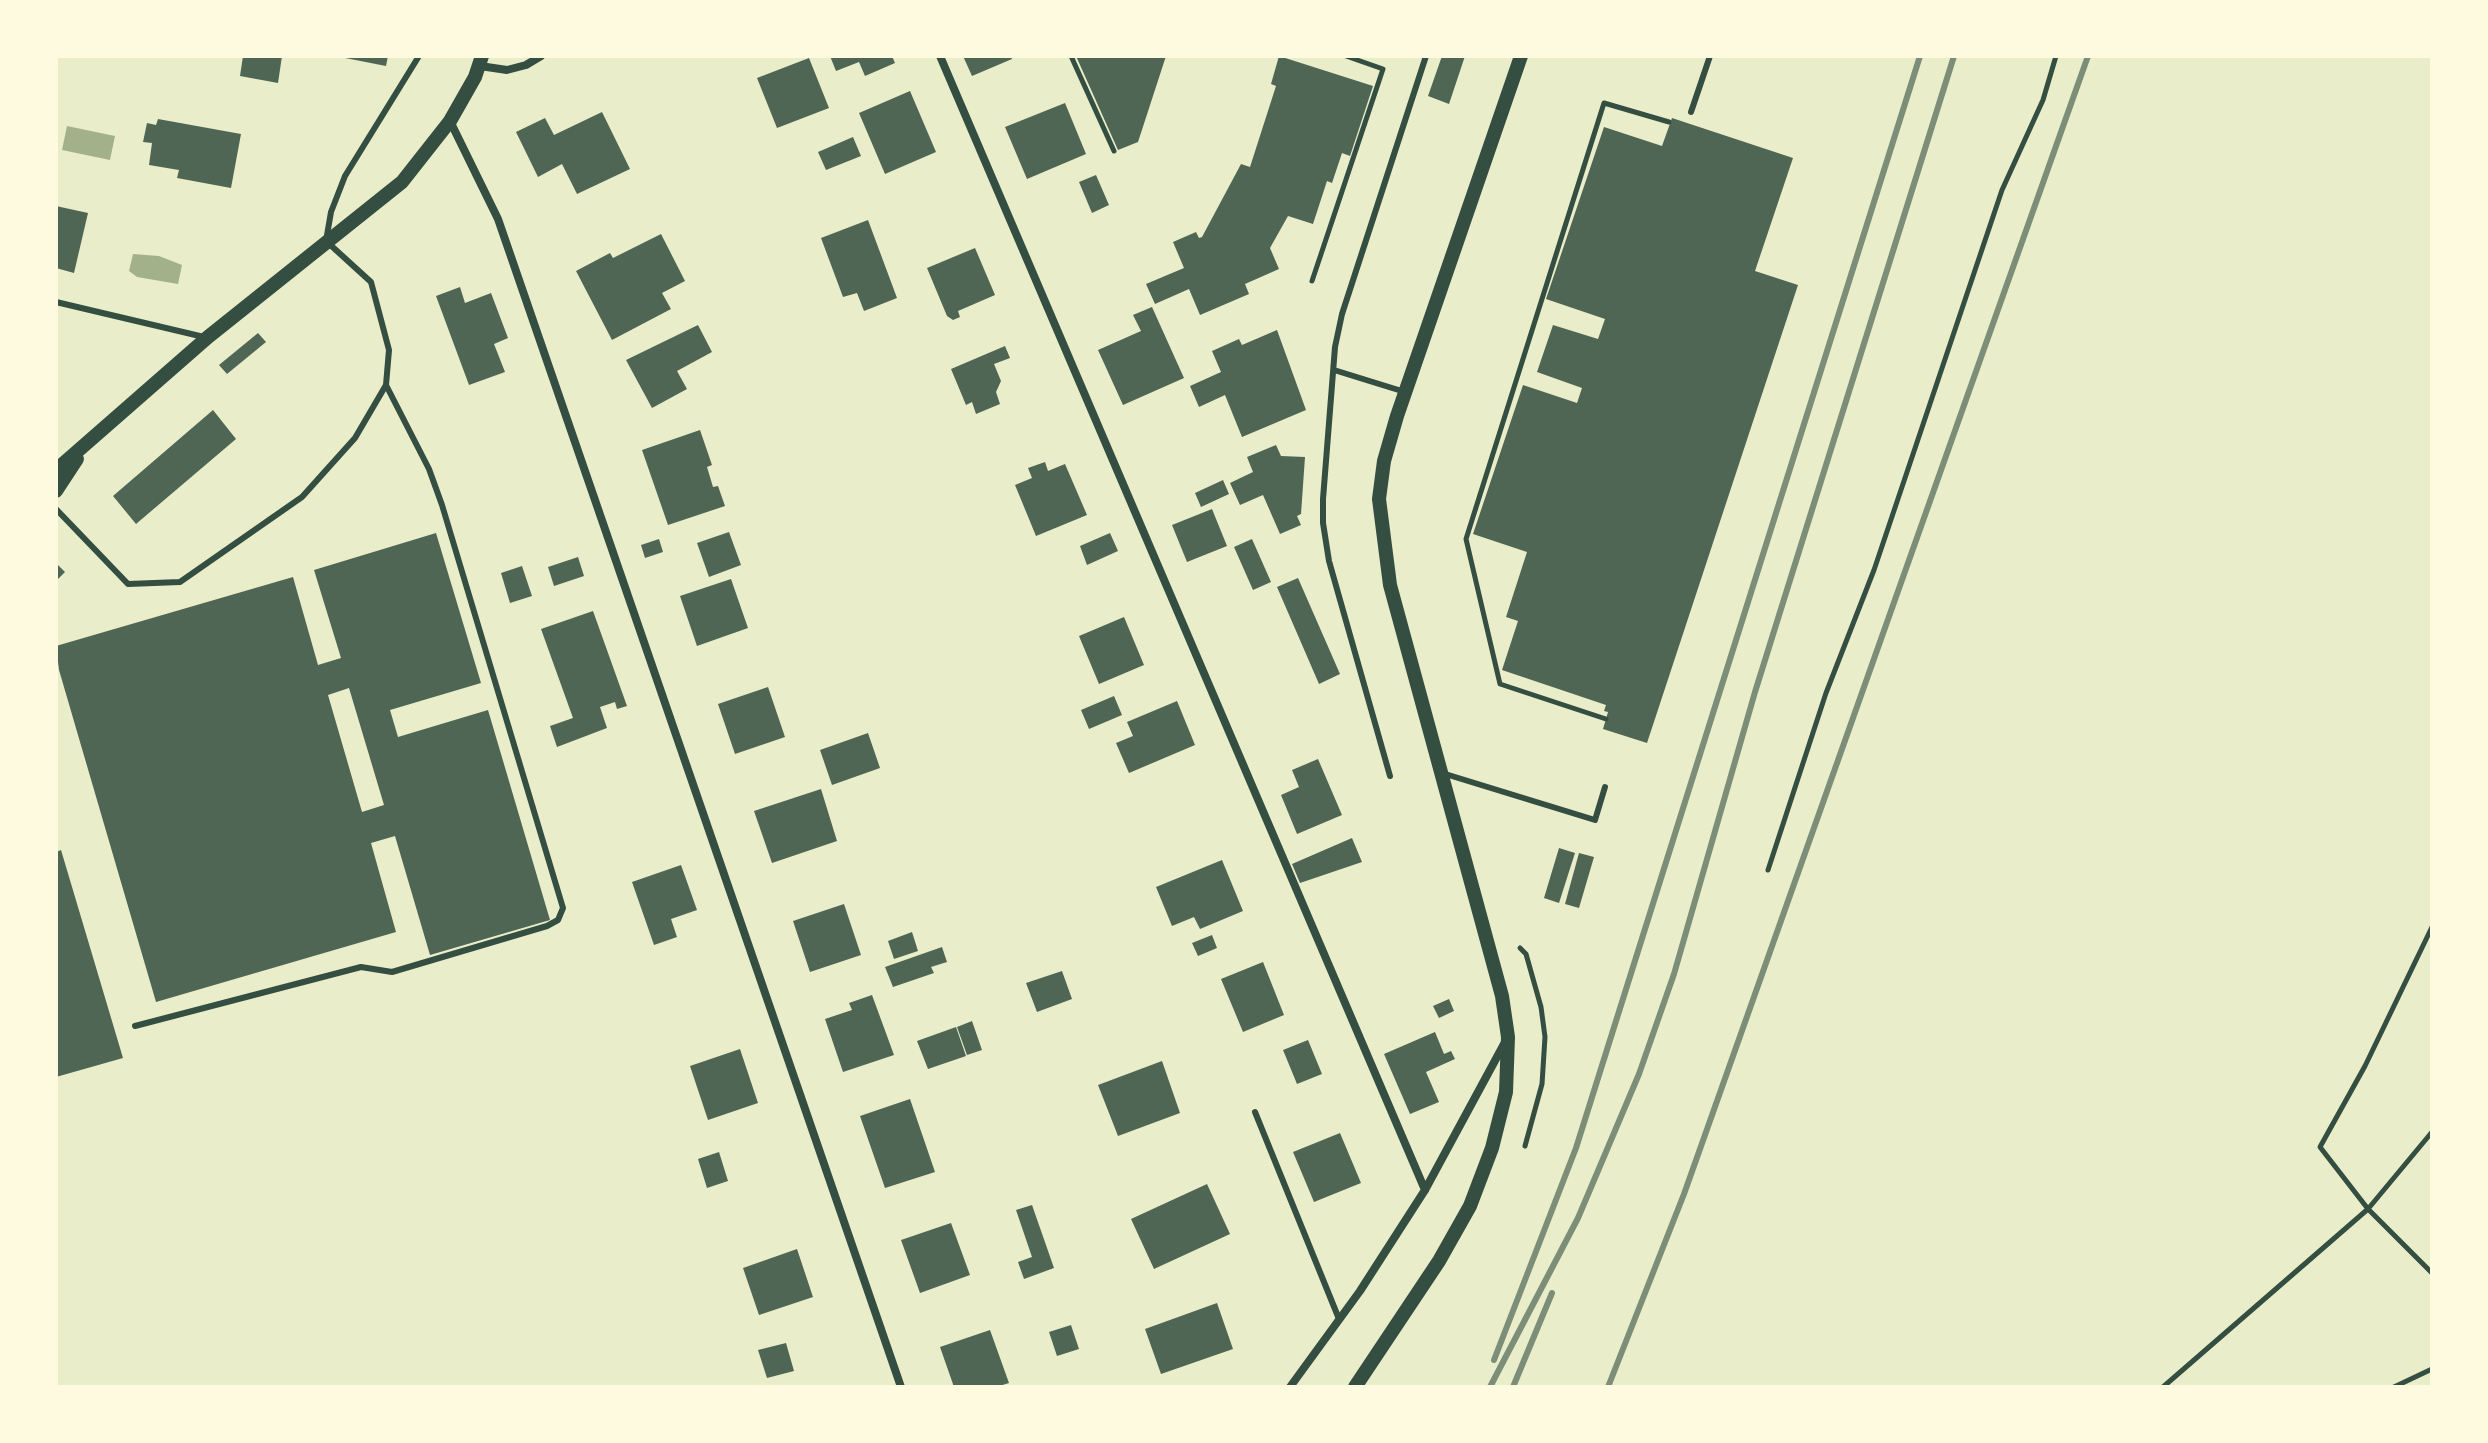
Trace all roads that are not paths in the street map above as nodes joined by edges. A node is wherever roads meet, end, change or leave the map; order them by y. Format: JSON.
{"nodes":[{"id":1,"x":419,"y":56,"type":"edge"},
{"id":2,"x":541,"y":56,"type":"edge"},
{"id":3,"x":940,"y":56,"type":"edge"},
{"id":4,"x":1426,"y":56,"type":"edge"},
{"id":5,"x":1521,"y":56,"type":"edge"},
{"id":6,"x":1710,"y":56,"type":"edge"},
{"id":7,"x":481,"y":61,"type":"edge"},
{"id":8,"x":1691,"y":112,"type":"dead end"},
{"id":9,"x":450,"y":121,"type":"junction"},
{"id":10,"x":326,"y":241,"type":"junction"},
{"id":11,"x":56,"y":302,"type":"edge"},
{"id":12,"x":208,"y":337,"type":"junction"},
{"id":13,"x":1334,"y":370,"type":"junction"},
{"id":14,"x":386,"y":385,"type":"junction"},
{"id":15,"x":1405,"y":392,"type":"junction"},
{"id":16,"x":84,"y":449,"type":"junction"},
{"id":17,"x":56,"y":470,"type":"edge"},
{"id":18,"x":56,"y":491,"type":"edge"},
{"id":19,"x":56,"y":509,"type":"edge"},
{"id":20,"x":1442,"y":773,"type":"junction"},
{"id":21,"x":1390,"y":776,"type":"dead end"},
{"id":22,"x":1605,"y":787,"type":"dead end"},
{"id":23,"x":135,"y":1026,"type":"dead end"},
{"id":24,"x":1508,"y":1037,"type":"junction"},
{"id":25,"x":1255,"y":1112,"type":"dead end"},
{"id":26,"x":1425,"y":1190,"type":"junction"},
{"id":27,"x":1339,"y":1319,"type":"junction"},
{"id":28,"x":901,"y":1387,"type":"edge"},
{"id":29,"x":1290,"y":1387,"type":"edge"},
{"id":30,"x":1355,"y":1387,"type":"edge"}],
"edges":[{"from":1,"to":10,"type":"lane"},
{"from":2,"to":7,"type":"street"},
{"from":3,"to":26,"type":"street"},
{"from":4,"to":13,"type":"lane"},
{"from":5,"to":15,"type":"street"},
{"from":6,"to":8,"type":"lane"},
{"from":7,"to":9,"type":"street"},
{"from":9,"to":10,"type":"street"},
{"from":9,"to":28,"type":"street"},
{"from":10,"to":12,"type":"street"},
{"from":10,"to":14,"type":"lane"},
{"from":11,"to":12,"type":"lane"},
{"from":12,"to":16,"type":"street"},
{"from":13,"to":15,"type":"lane"},
{"from":13,"to":21,"type":"lane"},
{"from":14,"to":19,"type":"lane"},
{"from":14,"to":23,"type":"lane"},
{"from":15,"to":20,"type":"street"},
{"from":16,"to":17,"type":"street"},
{"from":16,"to":18,"type":"street"},
{"from":20,"to":22,"type":"lane"},
{"from":20,"to":24,"type":"street"},
{"from":24,"to":26,"type":"street"},
{"from":24,"to":30,"type":"street"},
{"from":25,"to":27,"type":"lane"},
{"from":26,"to":27,"type":"street"},
{"from":27,"to":29,"type":"street"}]}
